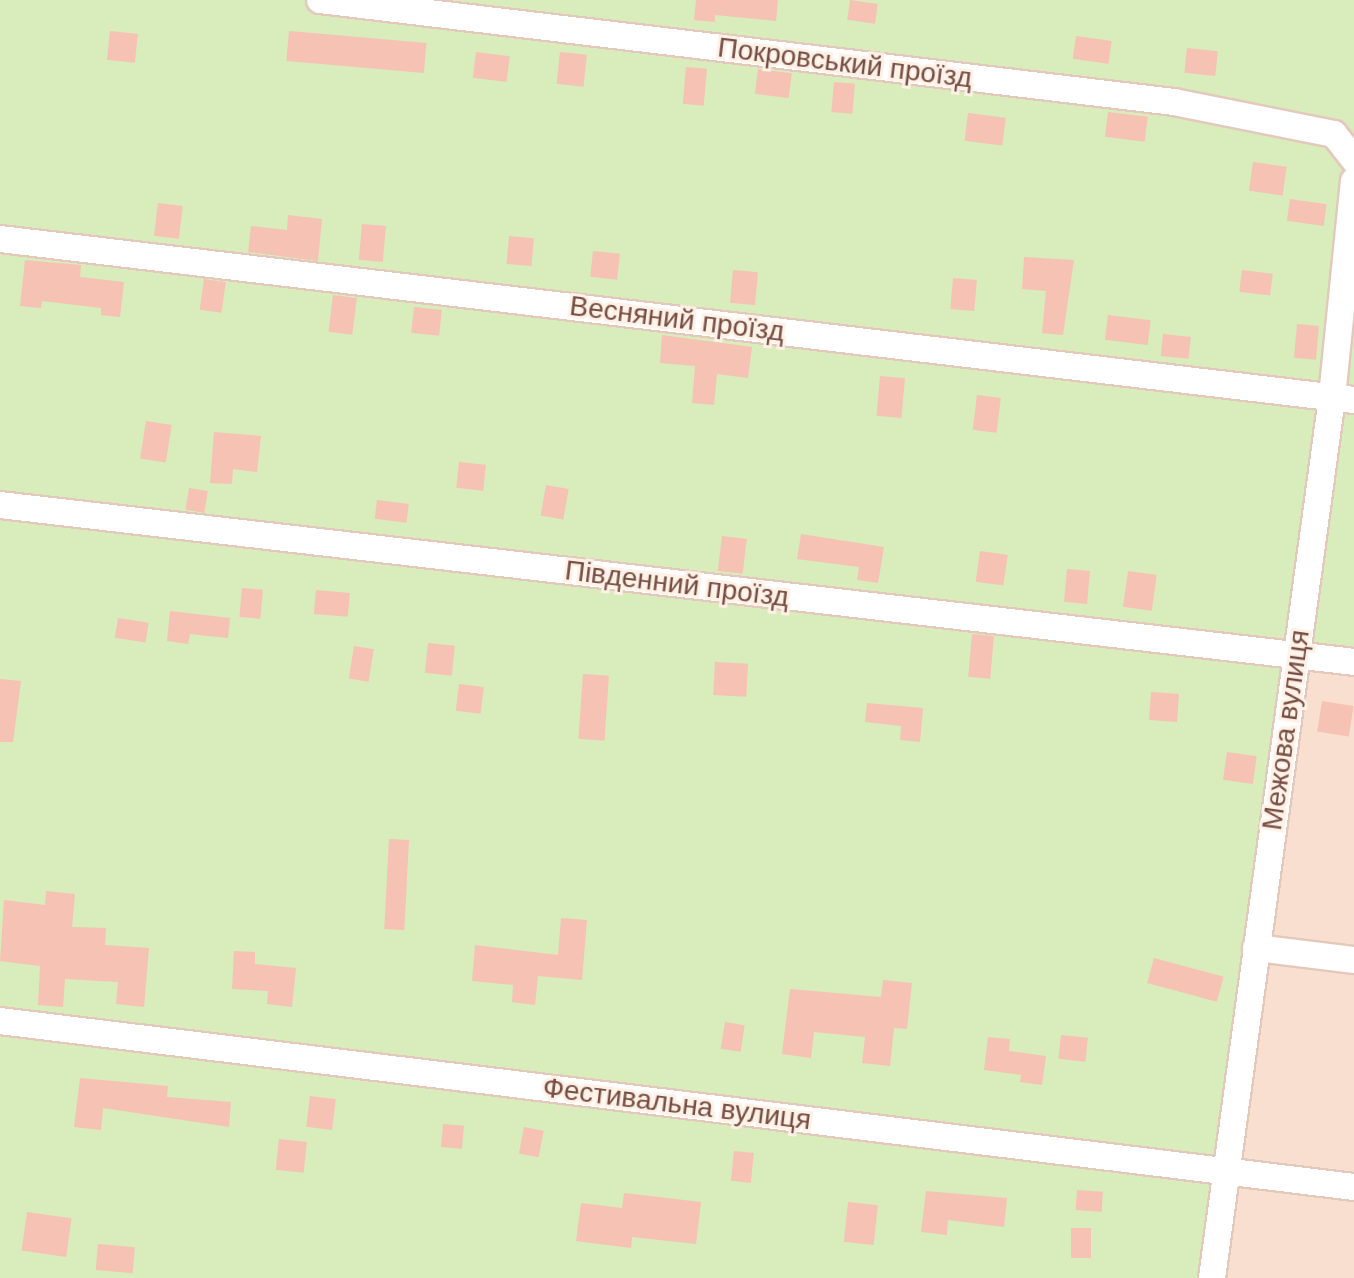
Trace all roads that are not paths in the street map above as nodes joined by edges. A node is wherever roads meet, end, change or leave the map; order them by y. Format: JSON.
{"nodes":[{"id":1,"x":320,"y":0,"type":"edge"},
{"id":2,"x":1354,"y":160,"type":"edge"},
{"id":3,"x":1354,"y":181,"type":"edge"},
{"id":4,"x":0,"y":239,"type":"edge"},
{"id":5,"x":1343,"y":399,"type":"edge"},
{"id":6,"x":0,"y":505,"type":"edge"},
{"id":7,"x":1297,"y":655,"type":"junction"},
{"id":8,"x":1354,"y":662,"type":"edge"},
{"id":9,"x":1256,"y":948,"type":"junction"},
{"id":10,"x":1354,"y":960,"type":"edge"},
{"id":11,"x":0,"y":1021,"type":"edge"},
{"id":12,"x":1224,"y":1170,"type":"junction"},
{"id":13,"x":1354,"y":1187,"type":"edge"},
{"id":14,"x":1212,"y":1278,"type":"edge"}],
"edges":[{"from":1,"to":2,"type":"street","name":"Покровський проїзд"},
{"from":3,"to":5,"type":"street","name":"Межова вулиця"},
{"from":4,"to":5,"type":"street","name":"Весняний проїзд"},
{"from":5,"to":7,"type":"street","name":"Межова вулиця"},
{"from":6,"to":7,"type":"street","name":"Південний проїзд"},
{"from":7,"to":8,"type":"street","name":"Південний проїзд"},
{"from":7,"to":9,"type":"street","name":"Межова вулиця"},
{"from":9,"to":10,"type":"street"},
{"from":9,"to":12,"type":"street","name":"Межова вулиця"},
{"from":11,"to":12,"type":"street","name":"Фестивальна вулиця"},
{"from":12,"to":13,"type":"street","name":"Фестивальна вулиця"},
{"from":12,"to":14,"type":"street","name":"Межова вулиця"}]}
